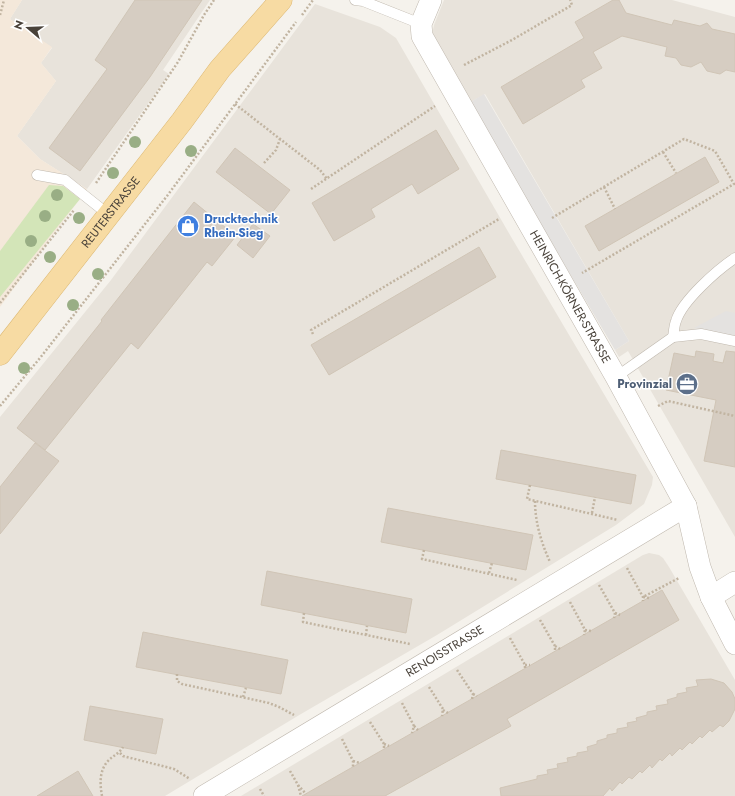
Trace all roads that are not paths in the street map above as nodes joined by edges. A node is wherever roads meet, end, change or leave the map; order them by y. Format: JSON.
{"nodes":[{"id":1,"x":260,"y":0,"type":"edge"},
{"id":2,"x":281,"y":0,"type":"edge"},
{"id":3,"x":355,"y":0,"type":"edge"},
{"id":4,"x":430,"y":0,"type":"edge"},
{"id":5,"x":421,"y":24,"type":"junction"},
{"id":6,"x":220,"y":69,"type":"junction"},
{"id":7,"x":36,"y":175,"type":"dead end"},
{"id":8,"x":109,"y":215,"type":"junction"},
{"id":9,"x":735,"y":258,"type":"edge"},
{"id":10,"x":673,"y":337,"type":"junction"},
{"id":11,"x":735,"y":341,"type":"edge"},
{"id":12,"x":0,"y":354,"type":"edge"},
{"id":13,"x":616,"y":377,"type":"junction"},
{"id":14,"x":686,"y":506,"type":"junction"},
{"id":15,"x":735,"y":582,"type":"edge"},
{"id":16,"x":711,"y":596,"type":"junction"},
{"id":17,"x":735,"y":644,"type":"edge"},
{"id":18,"x":207,"y":794,"type":"edge"}],
"edges":[{"from":1,"to":6,"type":"main road","name":"REUTERSTRASSE"},
{"from":2,"to":6,"type":"main road","name":"REUTERSTRASSE"},
{"from":3,"to":5,"type":"lane"},
{"from":4,"to":5,"type":"street"},
{"from":5,"to":13,"type":"street","name":"HEINRICH-KÖRNER-STRASSE"},
{"from":6,"to":8,"type":"main road","name":"REUTERSTRASSE"},
{"from":7,"to":8,"type":"lane"},
{"from":8,"to":12,"type":"main road","name":"REUTERSTRASSE"},
{"from":9,"to":10,"type":"lane"},
{"from":10,"to":11,"type":"lane"},
{"from":10,"to":13,"type":"lane"},
{"from":13,"to":14,"type":"street","name":"HEINRICH-KÖRNER-STRASSE"},
{"from":14,"to":16,"type":"street","name":"HEINRICH-KÖRNER-STRASSE"},
{"from":14,"to":18,"type":"street","name":"RENOISSTRASSE"},
{"from":15,"to":16,"type":"street"},
{"from":16,"to":17,"type":"street","name":"HEINRICH-KÖRNER-STRASSE"}]}
